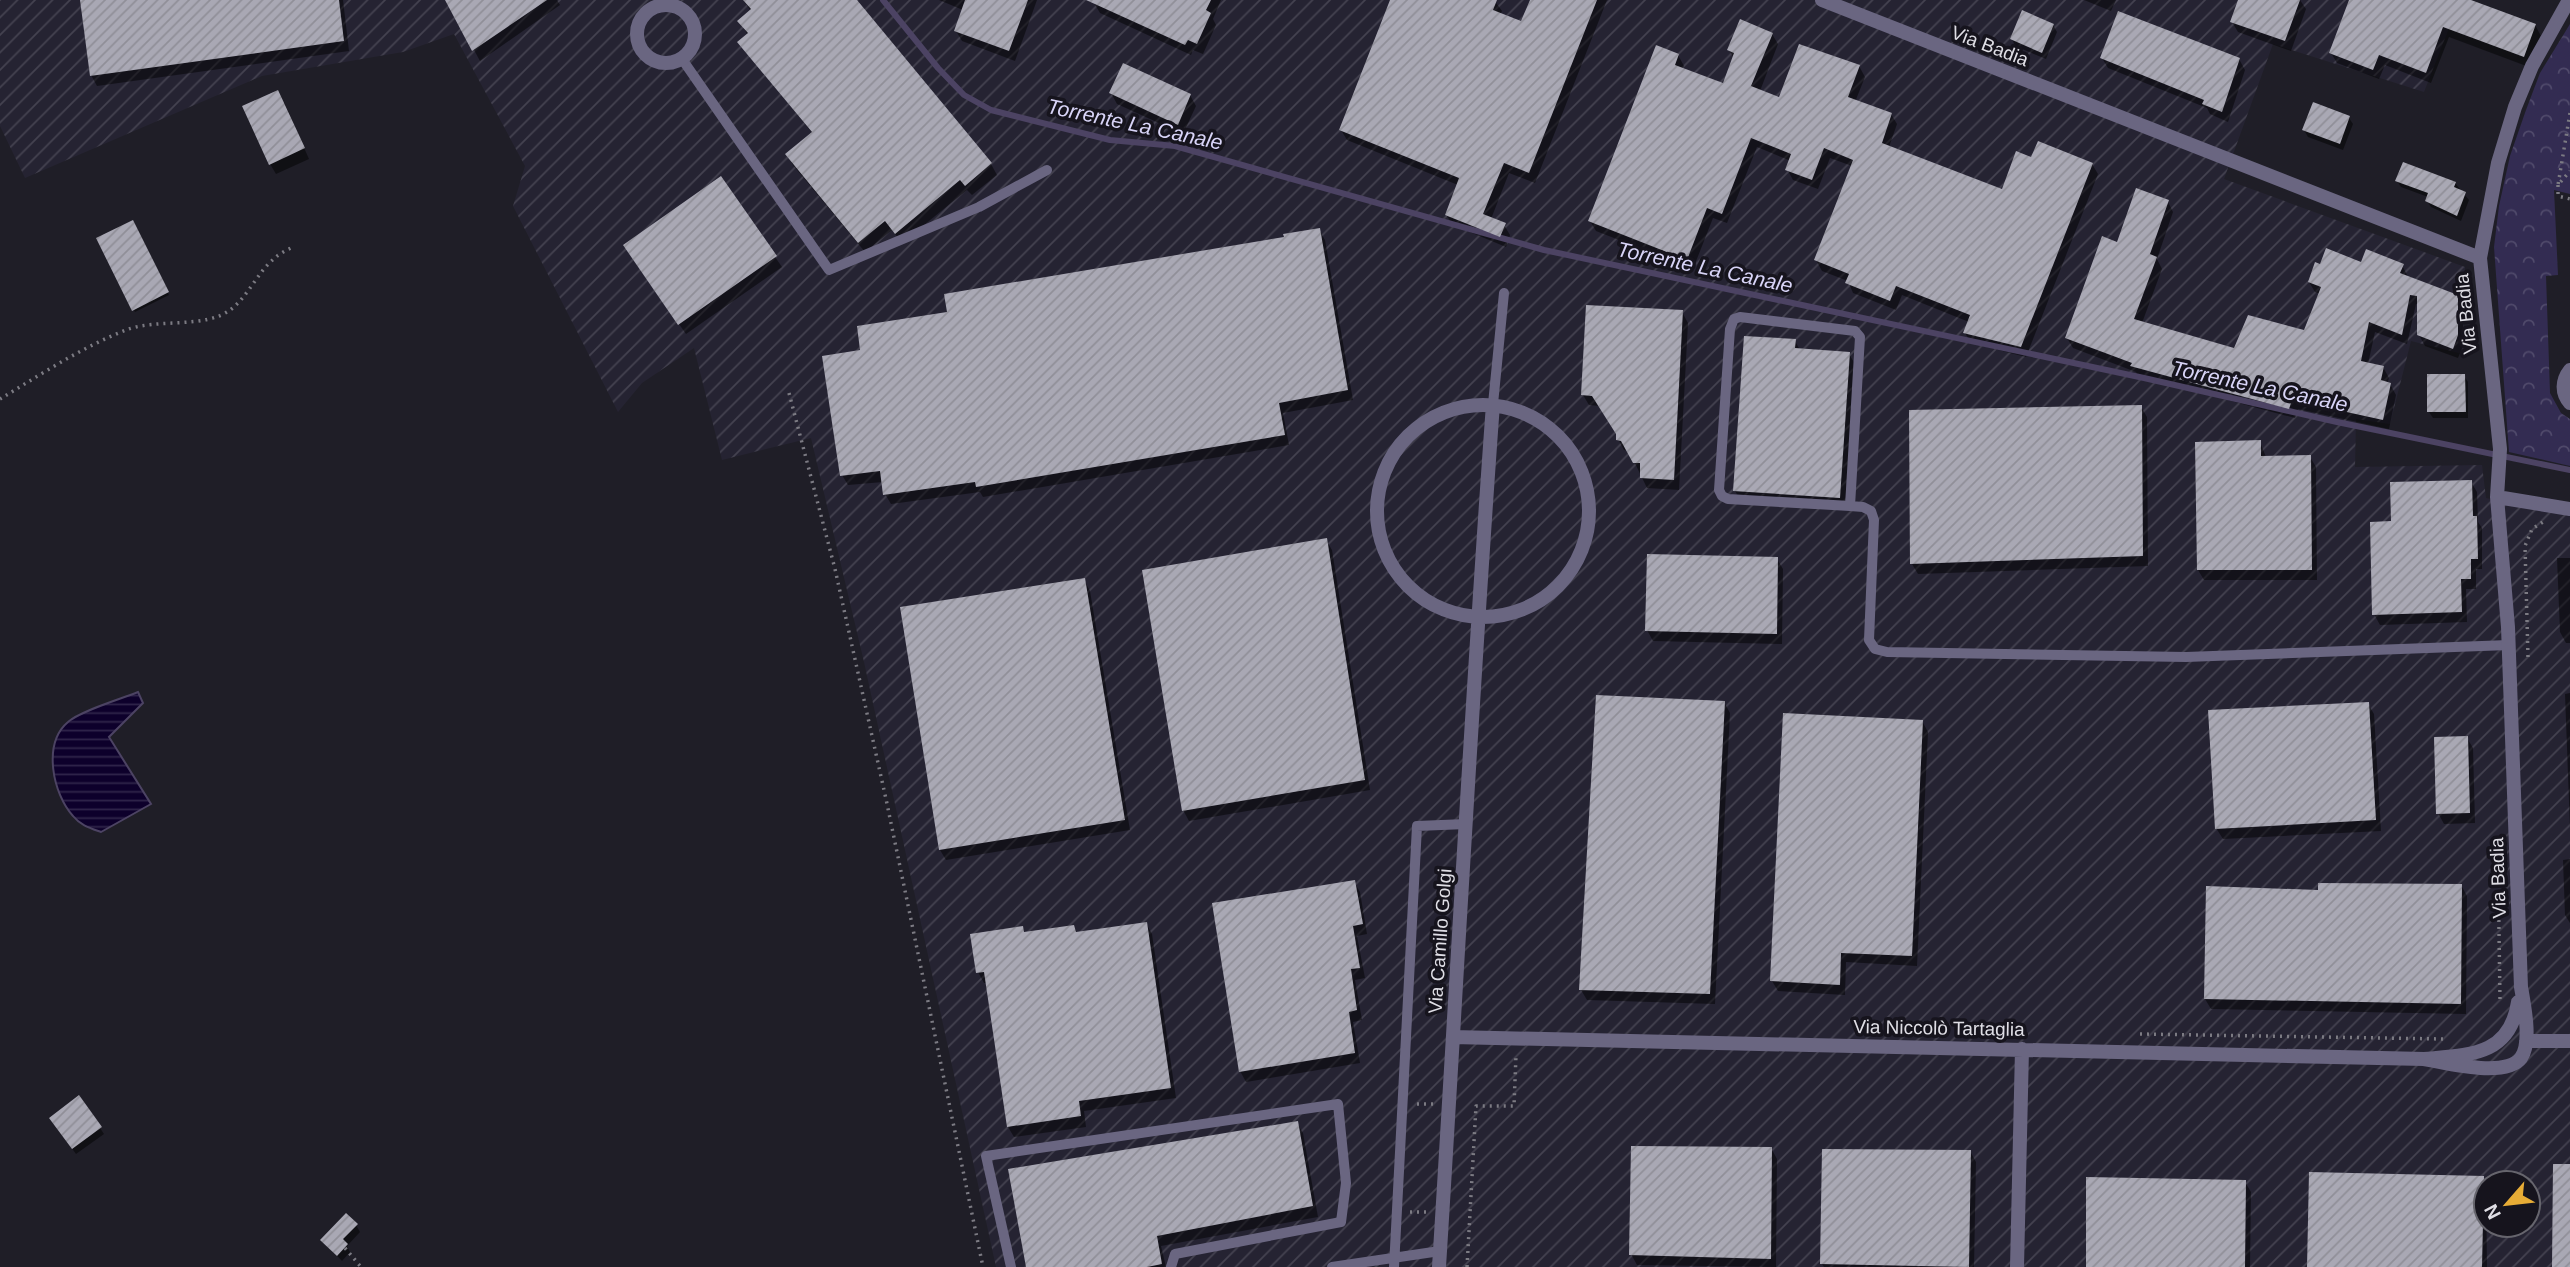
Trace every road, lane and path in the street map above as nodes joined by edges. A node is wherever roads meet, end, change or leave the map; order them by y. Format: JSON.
{"nodes":[{"id":1,"x":1822,"y":0,"type":"edge"},
{"id":2,"x":2569,"y":0,"type":"edge"},
{"id":3,"x":646,"y":5,"type":"edge"},
{"id":4,"x":682,"y":59,"type":"junction"},
{"id":5,"x":2570,"y":113,"type":"edge"},
{"id":6,"x":1047,"y":170,"type":"dead end"},
{"id":7,"x":2570,"y":171,"type":"edge"},
{"id":8,"x":2558,"y":185,"type":"junction"},
{"id":9,"x":2570,"y":198,"type":"edge"},
{"id":10,"x":293,"y":247,"type":"dead end"},
{"id":11,"x":2480,"y":258,"type":"junction"},
{"id":12,"x":1504,"y":293,"type":"dead end"},
{"id":13,"x":2570,"y":370,"type":"edge"},
{"id":14,"x":789,"y":393,"type":"dead end"},
{"id":15,"x":0,"y":399,"type":"edge"},
{"id":16,"x":2570,"y":403,"type":"edge"},
{"id":17,"x":1493,"y":404,"type":"junction"},
{"id":18,"x":2497,"y":497,"type":"junction"},
{"id":19,"x":1850,"y":506,"type":"junction"},
{"id":20,"x":2570,"y":509,"type":"edge"},
{"id":21,"x":2552,"y":518,"type":"dead end"},
{"id":22,"x":1478,"y":618,"type":"junction"},
{"id":23,"x":2509,"y":645,"type":"junction"},
{"id":24,"x":2528,"y":667,"type":"dead end"},
{"id":25,"x":1466,"y":824,"type":"junction"},
{"id":26,"x":2498,"y":855,"type":"dead end"},
{"id":27,"x":2521,"y":987,"type":"junction"},
{"id":28,"x":2500,"y":1006,"type":"dead end"},
{"id":29,"x":2128,"y":1034,"type":"dead end"},
{"id":30,"x":1453,"y":1037,"type":"junction"},
{"id":31,"x":2448,"y":1039,"type":"dead end"},
{"id":32,"x":2526,"y":1041,"type":"junction"},
{"id":33,"x":2570,"y":1041,"type":"edge"},
{"id":34,"x":2498,"y":1042,"type":"joint"},
{"id":35,"x":2022,"y":1049,"type":"junction"},
{"id":36,"x":1516,"y":1055,"type":"dead end"},
{"id":37,"x":2522,"y":1057,"type":"joint"},
{"id":38,"x":2424,"y":1059,"type":"junction"},
{"id":39,"x":1402,"y":1104,"type":"junction"},
{"id":40,"x":1439,"y":1105,"type":"dead end"},
{"id":41,"x":1396,"y":1211,"type":"junction"},
{"id":42,"x":1433,"y":1213,"type":"dead end"},
{"id":43,"x":345,"y":1248,"type":"dead end"},
{"id":44,"x":1440,"y":1251,"type":"junction"},
{"id":45,"x":1394,"y":1262,"type":"edge"},
{"id":46,"x":361,"y":1267,"type":"edge"},
{"id":47,"x":983,"y":1267,"type":"edge"},
{"id":48,"x":1011,"y":1267,"type":"edge"},
{"id":49,"x":1171,"y":1267,"type":"edge"},
{"id":50,"x":1332,"y":1267,"type":"edge"},
{"id":51,"x":1439,"y":1267,"type":"edge"},
{"id":52,"x":1467,"y":1267,"type":"edge"},
{"id":53,"x":2017,"y":1267,"type":"edge"}],
"edges":[{"from":1,"to":11,"type":"street","name":"Via Badia"},
{"from":2,"to":11,"type":"street"},
{"from":3,"to":4,"type":"street"},
{"from":3,"to":4,"type":"street"},
{"from":4,"to":6,"type":"lane"},
{"from":5,"to":8,"type":"path"},
{"from":7,"to":8,"type":"path"},
{"from":8,"to":9,"type":"path"},
{"from":10,"to":15,"type":"path"},
{"from":11,"to":18,"type":"street","name":"Via Badia"},
{"from":12,"to":17,"type":"lane"},
{"from":13,"to":16,"type":"street"},
{"from":14,"to":47,"type":"path"},
{"from":17,"to":22,"type":"street","name":"Via Camillo Golgi"},
{"from":17,"to":22,"type":"street"},
{"from":17,"to":22,"type":"street"},
{"from":18,"to":20,"type":"street"},
{"from":18,"to":23,"type":"street","name":"Via Badia"},
{"from":19,"to":19,"type":"lane"},
{"from":19,"to":23,"type":"lane"},
{"from":21,"to":24,"type":"path"},
{"from":22,"to":25,"type":"street","name":"Via Camillo Golgi"},
{"from":23,"to":27,"type":"street","name":"Via Badia"},
{"from":25,"to":30,"type":"street","name":"Via Camillo Golgi"},
{"from":25,"to":39,"type":"lane"},
{"from":26,"to":28,"type":"path"},
{"from":27,"to":32,"type":"street","name":"Via Badia"},
{"from":27,"to":34,"type":"street","name":"Via Badia"},
{"from":29,"to":31,"type":"path"},
{"from":30,"to":35,"type":"street","name":"Via Niccolò Tartaglia"},
{"from":30,"to":44,"type":"street","name":"Via Camillo Golgi"},
{"from":32,"to":33,"type":"street"},
{"from":32,"to":37,"type":"street","name":"Via Badia"},
{"from":34,"to":38,"type":"street","name":"Via Niccolò Tartaglia"},
{"from":35,"to":38,"type":"street","name":"Via Niccolò Tartaglia"},
{"from":35,"to":53,"type":"street"},
{"from":36,"to":52,"type":"path"},
{"from":37,"to":38,"type":"street","name":"Via Niccolò Tartaglia"},
{"from":39,"to":40,"type":"path"},
{"from":39,"to":41,"type":"lane"},
{"from":41,"to":42,"type":"path"},
{"from":41,"to":45,"type":"lane"},
{"from":43,"to":46,"type":"path"},
{"from":44,"to":45,"type":"lane"},
{"from":44,"to":51,"type":"street","name":"Via Camillo Golgi"},
{"from":45,"to":50,"type":"lane"},
{"from":48,"to":49,"type":"lane"}]}
